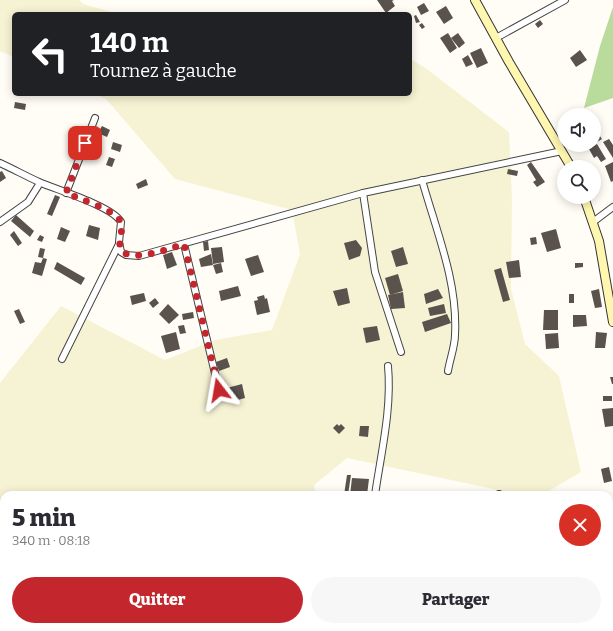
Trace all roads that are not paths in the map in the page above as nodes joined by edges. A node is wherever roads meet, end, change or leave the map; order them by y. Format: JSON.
{"nodes":[{"id":1,"x":475,"y":0,"type":"edge"},
{"id":2,"x":565,"y":0,"type":"edge"},
{"id":3,"x":496,"y":38,"type":"junction"},
{"id":4,"x":95,"y":118,"type":"dead end"},
{"id":5,"x":557,"y":142,"type":"edge"},
{"id":6,"x":557,"y":152,"type":"edge"},
{"id":7,"x":0,"y":163,"type":"edge"},
{"id":8,"x":422,"y":180,"type":"junction"},
{"id":9,"x":40,"y":182,"type":"junction"},
{"id":10,"x":66,"y":193,"type":"junction"},
{"id":11,"x":363,"y":193,"type":"junction"},
{"id":12,"x":587,"y":204,"type":"edge"},
{"id":13,"x":613,"y":208,"type":"edge"},
{"id":14,"x":0,"y":222,"type":"edge"},
{"id":15,"x":593,"y":222,"type":"junction"},
{"id":16,"x":119,"y":242,"type":"junction"},
{"id":17,"x":184,"y":244,"type":"junction"},
{"id":18,"x":613,"y":322,"type":"edge"},
{"id":19,"x":401,"y":352,"type":"dead end"},
{"id":20,"x":62,"y":359,"type":"dead end"},
{"id":21,"x":388,"y":366,"type":"dead end"},
{"id":22,"x":448,"y":371,"type":"dead end"},
{"id":23,"x":219,"y":390,"type":"dead end"},
{"id":24,"x":376,"y":491,"type":"edge"}],
"edges":[{"from":1,"to":3,"type":"street"},
{"from":2,"to":3,"type":"street"},
{"from":3,"to":5,"type":"street"},
{"from":4,"to":10,"type":"street"},
{"from":6,"to":8,"type":"street"},
{"from":7,"to":9,"type":"street"},
{"from":8,"to":11,"type":"street"},
{"from":8,"to":22,"type":"street"},
{"from":9,"to":10,"type":"street"},
{"from":9,"to":14,"type":"street"},
{"from":10,"to":16,"type":"street"},
{"from":11,"to":17,"type":"street"},
{"from":11,"to":19,"type":"street"},
{"from":12,"to":15,"type":"street"},
{"from":13,"to":15,"type":"street"},
{"from":15,"to":18,"type":"street"},
{"from":16,"to":17,"type":"street"},
{"from":16,"to":20,"type":"street"},
{"from":17,"to":23,"type":"street"},
{"from":21,"to":24,"type":"street"}]}
